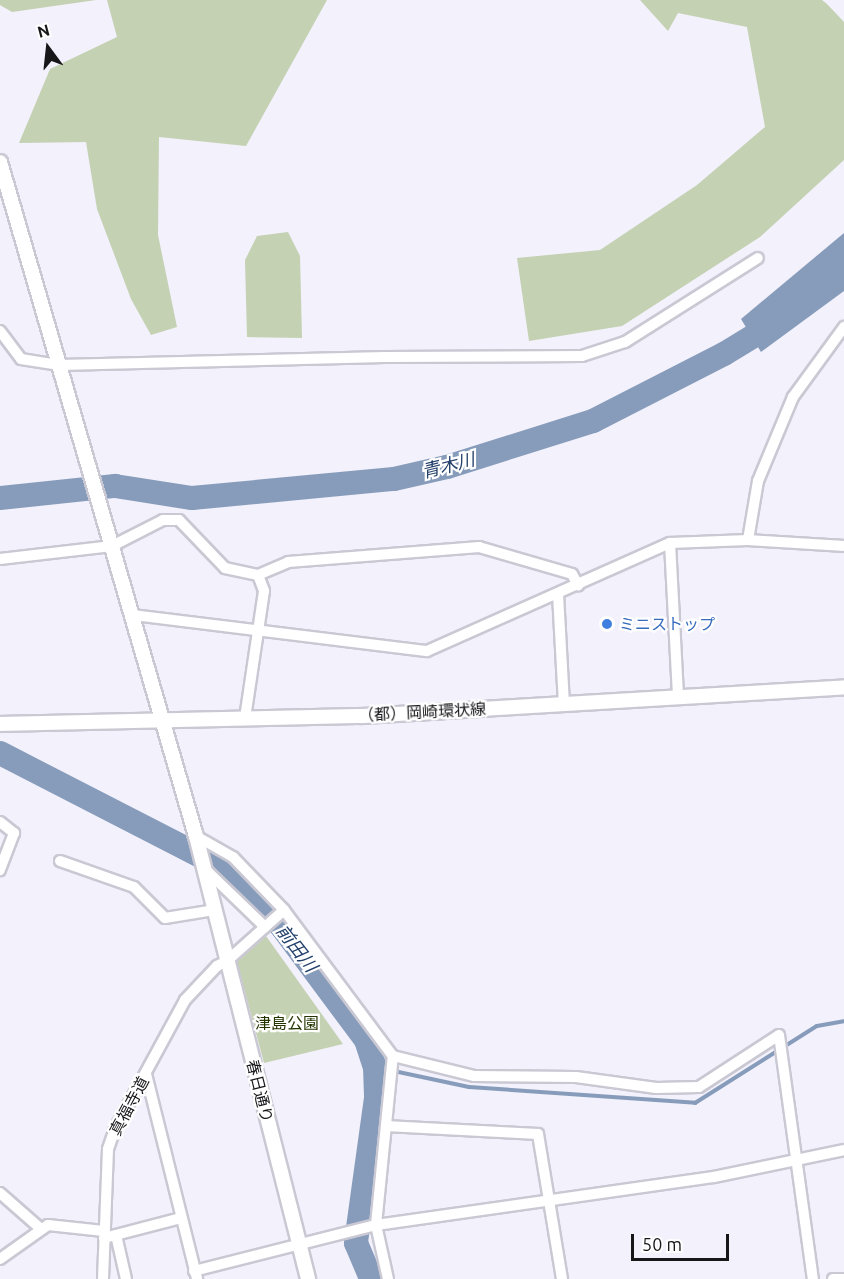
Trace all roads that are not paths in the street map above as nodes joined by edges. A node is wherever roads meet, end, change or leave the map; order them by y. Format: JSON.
{"nodes":[{"id":1,"x":1,"y":169,"type":"edge"},
{"id":2,"x":758,"y":258,"type":"dead end"},
{"id":3,"x":844,"y":327,"type":"edge"},
{"id":4,"x":0,"y":331,"type":"edge"},
{"id":5,"x":60,"y":365,"type":"junction"},
{"id":6,"x":748,"y":540,"type":"junction"},
{"id":7,"x":670,"y":543,"type":"junction"},
{"id":8,"x":111,"y":544,"type":"junction"},
{"id":9,"x":844,"y":546,"type":"edge"},
{"id":10,"x":0,"y":559,"type":"edge"},
{"id":11,"x":258,"y":575,"type":"junction"},
{"id":12,"x":578,"y":585,"type":"junction"},
{"id":13,"x":558,"y":594,"type":"junction"},
{"id":14,"x":133,"y":615,"type":"junction"},
{"id":15,"x":261,"y":629,"type":"junction"},
{"id":16,"x":844,"y":687,"type":"edge"},
{"id":17,"x":678,"y":694,"type":"junction"},
{"id":18,"x":564,"y":705,"type":"junction"},
{"id":19,"x":245,"y":718,"type":"junction"},
{"id":20,"x":164,"y":719,"type":"junction"},
{"id":21,"x":0,"y":724,"type":"edge"},
{"id":22,"x":0,"y":822,"type":"edge"},
{"id":23,"x":196,"y":836,"type":"junction"},
{"id":24,"x":60,"y":861,"type":"dead end"},
{"id":25,"x":204,"y":868,"type":"junction"},
{"id":26,"x":0,"y":870,"type":"edge"},
{"id":27,"x":215,"y":910,"type":"junction"},
{"id":28,"x":284,"y":910,"type":"junction"},
{"id":29,"x":265,"y":927,"type":"junction"},
{"id":30,"x":227,"y":962,"type":"junction"},
{"id":31,"x":393,"y":1056,"type":"junction"},
{"id":32,"x":146,"y":1074,"type":"junction"},
{"id":33,"x":386,"y":1126,"type":"junction"},
{"id":34,"x":844,"y":1150,"type":"edge"},
{"id":35,"x":800,"y":1161,"type":"junction"},
{"id":36,"x":0,"y":1194,"type":"edge"},
{"id":37,"x":550,"y":1203,"type":"junction"},
{"id":38,"x":181,"y":1218,"type":"junction"},
{"id":39,"x":376,"y":1225,"type":"junction"},
{"id":40,"x":41,"y":1229,"type":"junction"},
{"id":41,"x":104,"y":1234,"type":"junction"},
{"id":42,"x":116,"y":1234,"type":"junction"},
{"id":43,"x":300,"y":1245,"type":"junction"},
{"id":44,"x":0,"y":1258,"type":"edge"},
{"id":45,"x":196,"y":1275,"type":"edge"},
{"id":46,"x":103,"y":1279,"type":"edge"},
{"id":47,"x":126,"y":1279,"type":"edge"},
{"id":48,"x":308,"y":1279,"type":"edge"},
{"id":49,"x":388,"y":1279,"type":"edge"},
{"id":50,"x":562,"y":1279,"type":"edge"},
{"id":51,"x":813,"y":1279,"type":"edge"},
{"id":52,"x":833,"y":1279,"type":"edge"},
{"id":53,"x":844,"y":1279,"type":"edge"}],
"edges":[{"from":1,"to":5,"type":"street"},
{"from":2,"to":5,"type":"street"},
{"from":3,"to":6,"type":"street"},
{"from":4,"to":5,"type":"street"},
{"from":5,"to":8,"type":"street"},
{"from":6,"to":7,"type":"street"},
{"from":6,"to":9,"type":"street"},
{"from":7,"to":12,"type":"street"},
{"from":7,"to":17,"type":"street"},
{"from":8,"to":10,"type":"street"},
{"from":8,"to":11,"type":"street"},
{"from":8,"to":14,"type":"street"},
{"from":11,"to":12,"type":"street"},
{"from":11,"to":15,"type":"street"},
{"from":12,"to":13,"type":"street"},
{"from":13,"to":15,"type":"street"},
{"from":13,"to":18,"type":"street"},
{"from":14,"to":15,"type":"street"},
{"from":14,"to":20,"type":"street"},
{"from":15,"to":19,"type":"street"},
{"from":16,"to":17,"type":"street","name":"（都）岡崎環状線"},
{"from":17,"to":18,"type":"street","name":"（都）岡崎環状線"},
{"from":18,"to":19,"type":"street","name":"（都）岡崎環状線"},
{"from":19,"to":20,"type":"street","name":"（都）岡崎環状線"},
{"from":20,"to":21,"type":"street","name":"（都）岡崎環状線"},
{"from":20,"to":23,"type":"street"},
{"from":22,"to":26,"type":"street"},
{"from":23,"to":25,"type":"street","name":"春日通り"},
{"from":23,"to":28,"type":"street"},
{"from":24,"to":27,"type":"street"},
{"from":25,"to":27,"type":"street","name":"春日通り"},
{"from":25,"to":29,"type":"street"},
{"from":27,"to":30,"type":"street","name":"春日通り"},
{"from":28,"to":29,"type":"street","name":"真福寺道"},
{"from":28,"to":31,"type":"street"},
{"from":29,"to":30,"type":"street","name":"真福寺道"},
{"from":30,"to":32,"type":"street","name":"真福寺道"},
{"from":30,"to":43,"type":"street","name":"春日通り"},
{"from":31,"to":33,"type":"street"},
{"from":31,"to":35,"type":"street"},
{"from":32,"to":38,"type":"street"},
{"from":32,"to":41,"type":"street","name":"真福寺道"},
{"from":33,"to":37,"type":"street"},
{"from":33,"to":39,"type":"street"},
{"from":34,"to":35,"type":"street"},
{"from":35,"to":37,"type":"street"},
{"from":35,"to":51,"type":"street"},
{"from":36,"to":40,"type":"street"},
{"from":37,"to":39,"type":"street"},
{"from":37,"to":50,"type":"street"},
{"from":38,"to":42,"type":"street"},
{"from":38,"to":45,"type":"street"},
{"from":39,"to":43,"type":"street"},
{"from":39,"to":49,"type":"street"},
{"from":40,"to":41,"type":"street"},
{"from":40,"to":44,"type":"street"},
{"from":41,"to":42,"type":"street"},
{"from":41,"to":46,"type":"street","name":"真福寺道"},
{"from":42,"to":47,"type":"street"},
{"from":43,"to":45,"type":"street"},
{"from":43,"to":48,"type":"street","name":"春日通り"},
{"from":52,"to":53,"type":"street"}]}
